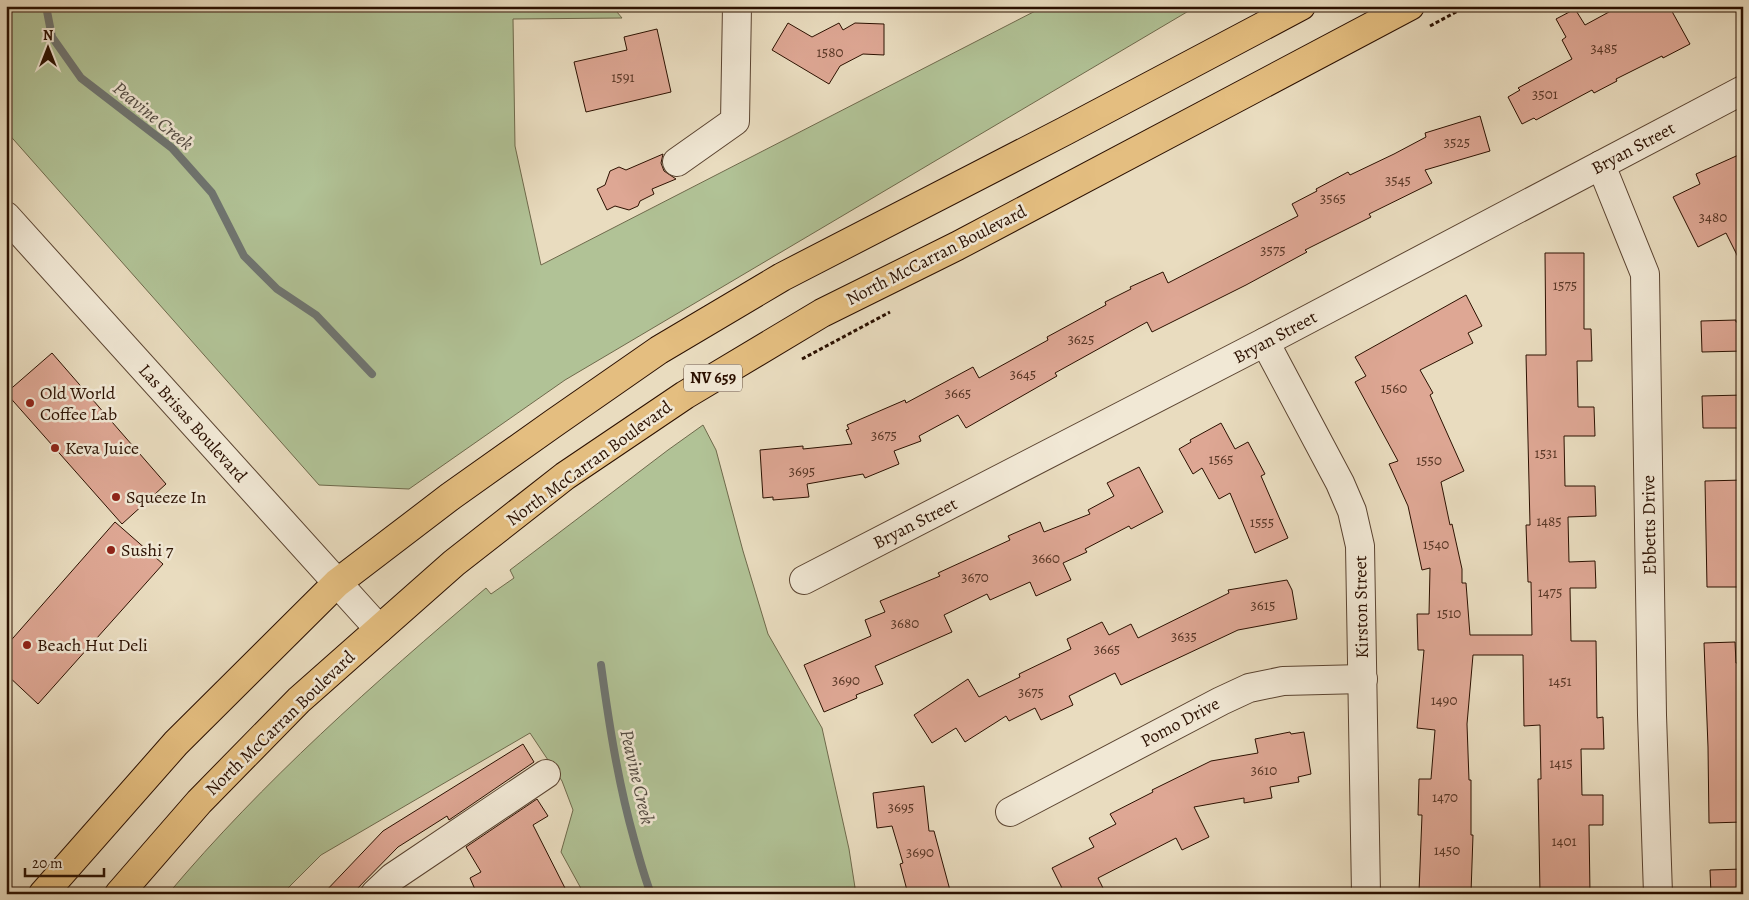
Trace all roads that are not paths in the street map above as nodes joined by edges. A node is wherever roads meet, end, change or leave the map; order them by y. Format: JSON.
{"nodes":[{"id":1,"x":737,"y":6,"type":"edge"},
{"id":2,"x":1301,"y":6,"type":"edge"},
{"id":3,"x":1410,"y":6,"type":"edge"},
{"id":4,"x":1743,"y":90,"type":"edge"},
{"id":5,"x":677,"y":162,"type":"dead end"},
{"id":6,"x":1601,"y":165,"type":"junction"},
{"id":7,"x":7,"y":217,"type":"edge"},
{"id":8,"x":1266,"y":342,"type":"junction"},
{"id":9,"x":804,"y":580,"type":"dead end"},
{"id":10,"x":337,"y":583,"type":"junction"},
{"id":11,"x":379,"y":629,"type":"junction"},
{"id":12,"x":1363,"y":679,"type":"junction"},
{"id":13,"x":546,"y":774,"type":"dead end"},
{"id":14,"x":1010,"y":812,"type":"dead end"},
{"id":15,"x":390,"y":888,"type":"edge"},
{"id":16,"x":43,"y":894,"type":"edge"},
{"id":17,"x":119,"y":894,"type":"edge"},
{"id":18,"x":1366,"y":894,"type":"edge"},
{"id":19,"x":1658,"y":894,"type":"edge"}],
"edges":[{"from":1,"to":5,"type":"street"},
{"from":2,"to":10,"type":"main road","number":"NV 659"},
{"from":3,"to":11,"type":"main road","name":"North McCarran Boulevard","number":"NV 659"},
{"from":4,"to":6,"type":"street","name":"Bryan Street"},
{"from":6,"to":8,"type":"street","name":"Bryan Street"},
{"from":6,"to":19,"type":"street","name":"Ebbetts Drive"},
{"from":7,"to":10,"type":"street","name":"Las Brisas Boulevard"},
{"from":8,"to":9,"type":"street","name":"Bryan Street"},
{"from":8,"to":12,"type":"street","name":"Kirston Street"},
{"from":10,"to":11,"type":"street","name":"Las Brisas Boulevard"},
{"from":10,"to":16,"type":"main road","number":"NV 659"},
{"from":11,"to":17,"type":"main road","name":"North McCarran Boulevard","number":"NV 659"},
{"from":12,"to":14,"type":"street","name":"Pomo Drive"},
{"from":12,"to":18,"type":"street","name":"Kirston Street"},
{"from":13,"to":15,"type":"street"}]}
